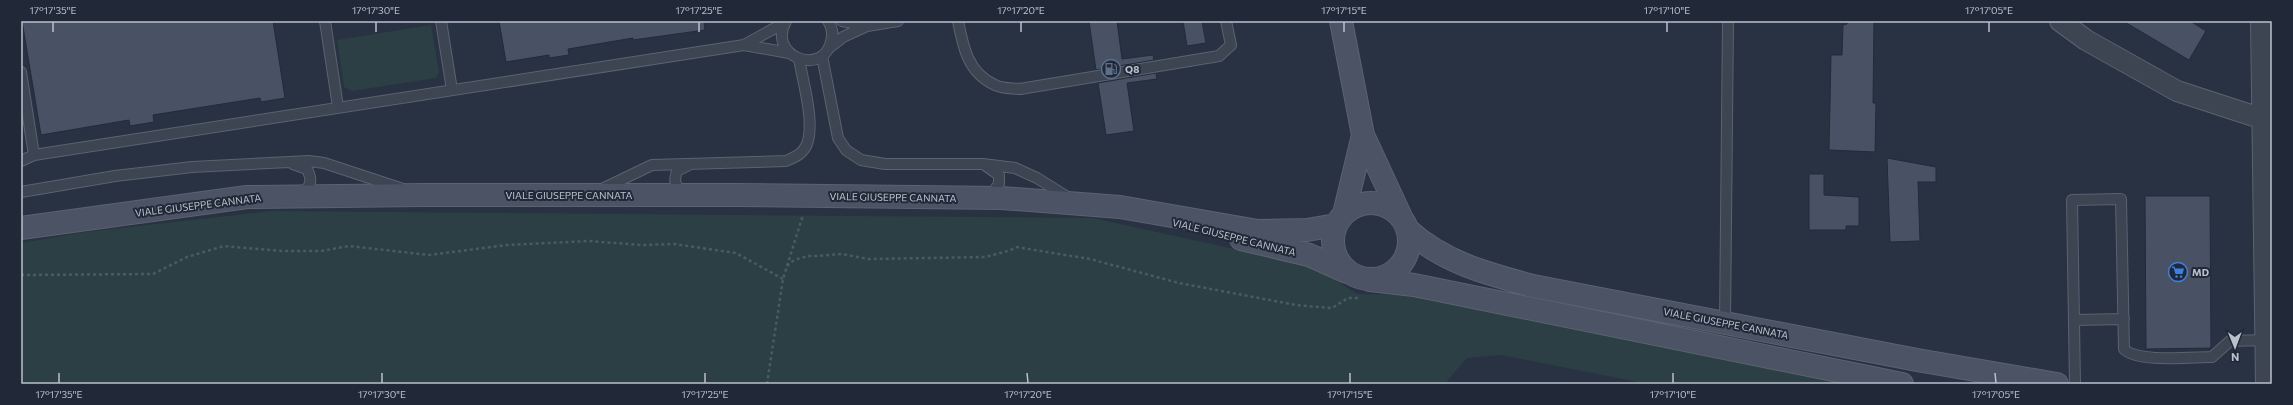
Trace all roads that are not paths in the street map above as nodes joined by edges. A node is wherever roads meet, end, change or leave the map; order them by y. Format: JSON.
{"nodes":[{"id":1,"x":325,"y":21,"type":"edge"},
{"id":2,"x":441,"y":21,"type":"edge"},
{"id":3,"x":828,"y":21,"type":"edge"},
{"id":4,"x":842,"y":21,"type":"edge"},
{"id":5,"x":898,"y":21,"type":"edge"},
{"id":6,"x":958,"y":21,"type":"edge"},
{"id":7,"x":1226,"y":21,"type":"edge"},
{"id":8,"x":1341,"y":21,"type":"edge"},
{"id":9,"x":1728,"y":21,"type":"edge"},
{"id":10,"x":2060,"y":21,"type":"edge"},
{"id":11,"x":2261,"y":21,"type":"edge"},
{"id":12,"x":785,"y":22,"type":"edge"},
{"id":13,"x":868,"y":26,"type":"junction"},
{"id":14,"x":744,"y":45,"type":"junction"},
{"id":15,"x":829,"y":48,"type":"junction"},
{"id":16,"x":789,"y":53,"type":"junction"},
{"id":17,"x":822,"y":56,"type":"junction"},
{"id":18,"x":800,"y":59,"type":"junction"},
{"id":19,"x":21,"y":72,"type":"edge"},
{"id":20,"x":452,"y":90,"type":"junction"},
{"id":21,"x":338,"y":107,"type":"junction"},
{"id":22,"x":2263,"y":119,"type":"junction"},
{"id":23,"x":1363,"y":135,"type":"junction"},
{"id":24,"x":21,"y":152,"type":"edge"},
{"id":25,"x":34,"y":155,"type":"junction"},
{"id":26,"x":21,"y":161,"type":"edge"},
{"id":27,"x":273,"y":162,"type":"junction"},
{"id":28,"x":694,"y":163,"type":"junction"},
{"id":29,"x":983,"y":164,"type":"junction"},
{"id":30,"x":21,"y":192,"type":"edge"},
{"id":31,"x":422,"y":195,"type":"junction"},
{"id":32,"x":588,"y":195,"type":"junction"},
{"id":33,"x":692,"y":195,"type":"junction"},
{"id":34,"x":297,"y":196,"type":"junction"},
{"id":35,"x":988,"y":198,"type":"junction"},
{"id":36,"x":1078,"y":204,"type":"junction"},
{"id":37,"x":1120,"y":207,"type":"junction"},
{"id":38,"x":1340,"y":219,"type":"junction"},
{"id":39,"x":1404,"y":223,"type":"junction"},
{"id":40,"x":21,"y":228,"type":"edge"},
{"id":41,"x":2268,"y":244,"type":"edge"},
{"id":42,"x":1347,"y":272,"type":"junction"},
{"id":43,"x":1367,"y":289,"type":"junction"},
{"id":44,"x":2124,"y":319,"type":"junction"},
{"id":45,"x":2074,"y":320,"type":"junction"},
{"id":46,"x":1725,"y":323,"type":"junction"},
{"id":47,"x":2268,"y":351,"type":"edge"},
{"id":48,"x":1902,"y":384,"type":"edge"},
{"id":49,"x":2057,"y":384,"type":"edge"},
{"id":50,"x":2075,"y":384,"type":"edge"},
{"id":51,"x":2266,"y":384,"type":"edge"}],
"edges":[{"from":1,"to":21,"type":"lane"},
{"from":2,"to":20,"type":"lane"},
{"from":3,"to":15,"type":"lane"},
{"from":4,"to":13,"type":"lane"},
{"from":5,"to":13,"type":"lane"},
{"from":6,"to":7,"type":"lane"},
{"from":8,"to":23,"type":"street"},
{"from":9,"to":46,"type":"lane"},
{"from":10,"to":22,"type":"street"},
{"from":11,"to":22,"type":"street"},
{"from":12,"to":14,"type":"lane"},
{"from":12,"to":16,"type":"lane"},
{"from":13,"to":15,"type":"lane"},
{"from":14,"to":16,"type":"lane"},
{"from":14,"to":20,"type":"lane"},
{"from":15,"to":17,"type":"lane"},
{"from":16,"to":18,"type":"lane"},
{"from":17,"to":18,"type":"lane"},
{"from":17,"to":29,"type":"lane"},
{"from":18,"to":28,"type":"lane"},
{"from":19,"to":25,"type":"lane"},
{"from":20,"to":21,"type":"lane"},
{"from":21,"to":25,"type":"lane"},
{"from":22,"to":41,"type":"street"},
{"from":23,"to":38,"type":"street"},
{"from":23,"to":39,"type":"street"},
{"from":24,"to":25,"type":"lane"},
{"from":25,"to":26,"type":"lane"},
{"from":27,"to":30,"type":"lane"},
{"from":27,"to":31,"type":"lane"},
{"from":27,"to":34,"type":"lane"},
{"from":28,"to":32,"type":"lane"},
{"from":28,"to":33,"type":"lane"},
{"from":29,"to":35,"type":"lane"},
{"from":29,"to":36,"type":"lane"},
{"from":31,"to":32,"type":"street","name":"VIALE GIUSEPPE CANNATA"},
{"from":31,"to":34,"type":"street","name":"VIALE GIUSEPPE CANNATA"},
{"from":32,"to":33,"type":"street","name":"VIALE GIUSEPPE CANNATA"},
{"from":33,"to":35,"type":"street","name":"VIALE GIUSEPPE CANNATA"},
{"from":34,"to":40,"type":"street","name":"VIALE GIUSEPPE CANNATA"},
{"from":35,"to":36,"type":"street","name":"VIALE GIUSEPPE CANNATA"},
{"from":36,"to":37,"type":"street","name":"VIALE GIUSEPPE CANNATA"},
{"from":37,"to":38,"type":"street","name":"VIALE GIUSEPPE CANNATA"},
{"from":37,"to":42,"type":"street","name":"VIALE GIUSEPPE CANNATA"},
{"from":38,"to":39,"type":"street"},
{"from":38,"to":42,"type":"street"},
{"from":39,"to":43,"type":"street"},
{"from":39,"to":46,"type":"street","name":"VIALE GIUSEPPE CANNATA"},
{"from":41,"to":47,"type":"street"},
{"from":42,"to":43,"type":"street"},
{"from":43,"to":48,"type":"street"},
{"from":44,"to":45,"type":"lane"},
{"from":44,"to":45,"type":"lane"},
{"from":44,"to":47,"type":"lane"},
{"from":45,"to":50,"type":"lane"},
{"from":46,"to":49,"type":"street","name":"VIALE GIUSEPPE CANNATA"},
{"from":47,"to":51,"type":"street"}]}
